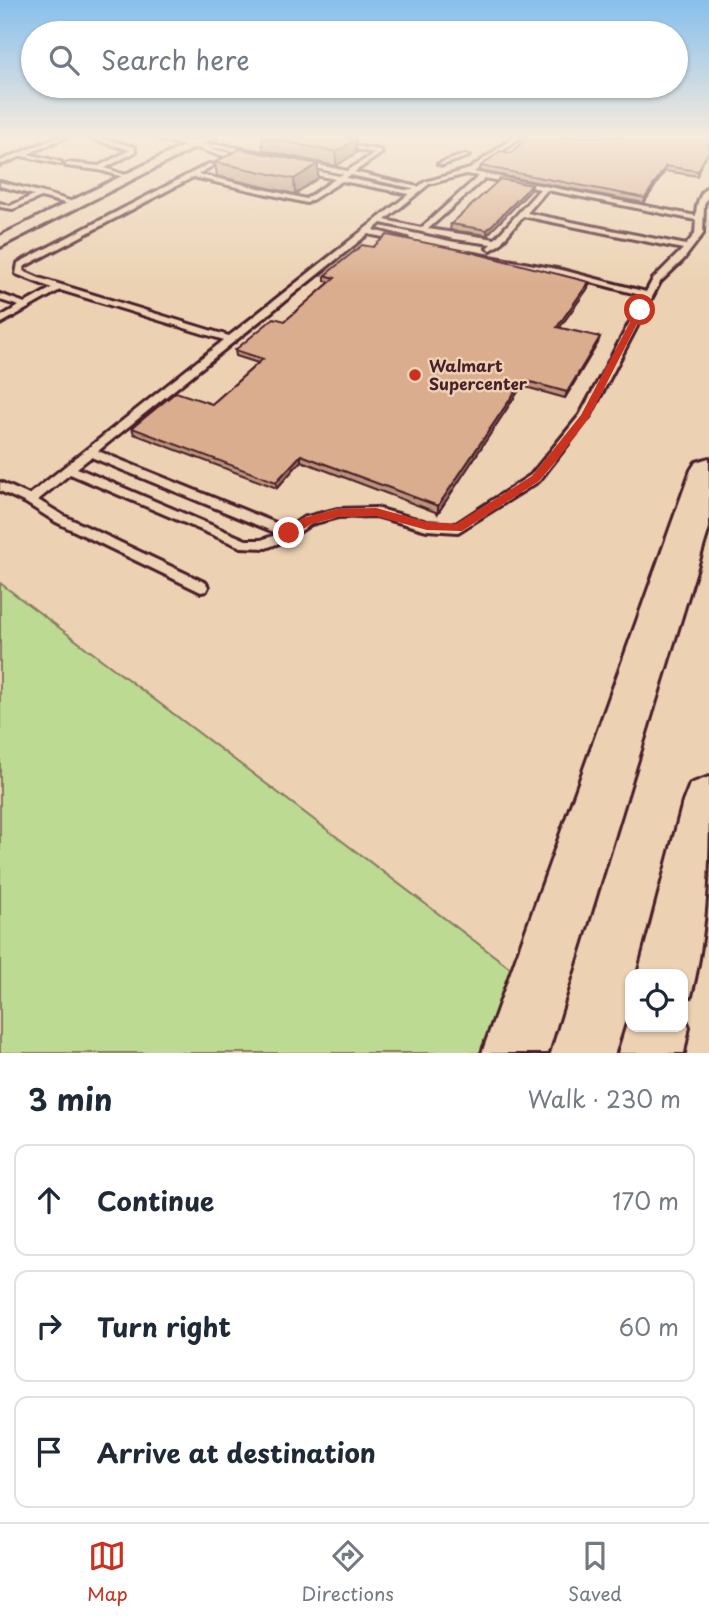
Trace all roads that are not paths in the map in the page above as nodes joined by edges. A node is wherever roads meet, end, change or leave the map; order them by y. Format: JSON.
{"nodes":[{"id":1,"x":9,"y":186,"type":"edge"},
{"id":2,"x":113,"y":186,"type":"edge"},
{"id":3,"x":171,"y":186,"type":"edge"},
{"id":4,"x":241,"y":186,"type":"edge"},
{"id":5,"x":328,"y":186,"type":"edge"},
{"id":6,"x":378,"y":186,"type":"edge"},
{"id":7,"x":411,"y":186,"type":"edge"},
{"id":8,"x":423,"y":186,"type":"edge"},
{"id":9,"x":472,"y":186,"type":"edge"},
{"id":10,"x":536,"y":186,"type":"edge"},
{"id":11,"x":545,"y":188,"type":"junction"},
{"id":12,"x":709,"y":188,"type":"edge"},
{"id":13,"x":417,"y":191,"type":"junction"},
{"id":14,"x":42,"y":194,"type":"junction"},
{"id":15,"x":77,"y":204,"type":"junction"},
{"id":16,"x":0,"y":205,"type":"edge"},
{"id":17,"x":522,"y":214,"type":"junction"},
{"id":18,"x":700,"y":219,"type":"junction"},
{"id":19,"x":380,"y":221,"type":"junction"},
{"id":20,"x":423,"y":230,"type":"junction"},
{"id":21,"x":367,"y":231,"type":"junction"},
{"id":22,"x":407,"y":240,"type":"edge"},
{"id":23,"x":0,"y":242,"type":"edge"},
{"id":24,"x":497,"y":242,"type":"junction"},
{"id":25,"x":688,"y":248,"type":"junction"},
{"id":26,"x":460,"y":252,"type":"edge"},
{"id":27,"x":484,"y":256,"type":"junction"},
{"id":28,"x":59,"y":287,"type":"junction"},
{"id":29,"x":649,"y":295,"type":"junction"},
{"id":30,"x":0,"y":297,"type":"edge"},
{"id":31,"x":26,"y":306,"type":"junction"},
{"id":32,"x":0,"y":321,"type":"edge"},
{"id":33,"x":232,"y":340,"type":"junction"},
{"id":34,"x":90,"y":452,"type":"junction"},
{"id":35,"x":68,"y":469,"type":"junction"},
{"id":36,"x":709,"y":470,"type":"edge"},
{"id":37,"x":0,"y":486,"type":"edge"},
{"id":38,"x":30,"y":500,"type":"junction"},
{"id":39,"x":289,"y":533,"type":"junction"},
{"id":40,"x":201,"y":587,"type":"dead end"},
{"id":41,"x":709,"y":802,"type":"edge"},
{"id":42,"x":670,"y":969,"type":"edge"},
{"id":43,"x":656,"y":1032,"type":"edge"},
{"id":44,"x":515,"y":1053,"type":"edge"},
{"id":45,"x":651,"y":1053,"type":"edge"}],
"edges":[{"from":1,"to":14,"type":"lane"},
{"from":2,"to":15,"type":"street"},
{"from":3,"to":28,"type":"lane"},
{"from":4,"to":5,"type":"lane"},
{"from":6,"to":13,"type":"lane"},
{"from":7,"to":13,"type":"lane"},
{"from":8,"to":13,"type":"lane"},
{"from":9,"to":20,"type":"lane"},
{"from":10,"to":11,"type":"lane"},
{"from":11,"to":17,"type":"lane"},
{"from":11,"to":18,"type":"lane"},
{"from":12,"to":18,"type":"lane"},
{"from":13,"to":19,"type":"lane"},
{"from":14,"to":15,"type":"lane"},
{"from":14,"to":16,"type":"lane"},
{"from":15,"to":23,"type":"street"},
{"from":17,"to":24,"type":"lane"},
{"from":17,"to":25,"type":"lane"},
{"from":18,"to":25,"type":"lane"},
{"from":19,"to":20,"type":"lane"},
{"from":19,"to":21,"type":"lane"},
{"from":20,"to":24,"type":"lane"},
{"from":21,"to":22,"type":"lane"},
{"from":21,"to":33,"type":"lane"},
{"from":24,"to":27,"type":"lane"},
{"from":25,"to":29,"type":"lane"},
{"from":26,"to":27,"type":"lane"},
{"from":27,"to":29,"type":"lane"},
{"from":28,"to":31,"type":"lane"},
{"from":28,"to":33,"type":"lane"},
{"from":29,"to":39,"type":"lane"},
{"from":30,"to":31,"type":"lane"},
{"from":31,"to":32,"type":"lane"},
{"from":33,"to":34,"type":"lane"},
{"from":34,"to":35,"type":"lane"},
{"from":34,"to":39,"type":"lane"},
{"from":35,"to":38,"type":"lane"},
{"from":35,"to":39,"type":"lane"},
{"from":36,"to":44,"type":"highway"},
{"from":37,"to":38,"type":"lane"},
{"from":38,"to":40,"type":"lane"},
{"from":41,"to":42,"type":"highway"},
{"from":43,"to":45,"type":"highway"}]}
